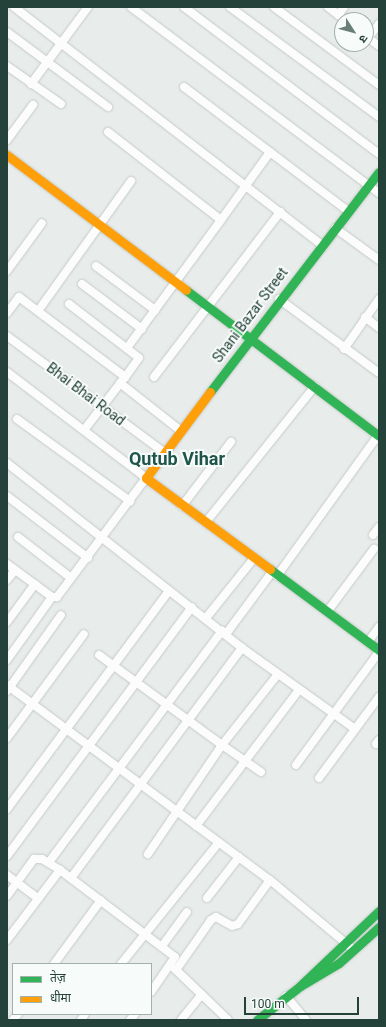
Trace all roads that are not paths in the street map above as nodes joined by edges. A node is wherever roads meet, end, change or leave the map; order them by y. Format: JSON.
{"nodes":[{"id":1,"x":14,"y":7,"type":"edge"},
{"id":2,"x":88,"y":7,"type":"edge"},
{"id":3,"x":131,"y":7,"type":"edge"},
{"id":4,"x":184,"y":7,"type":"edge"},
{"id":5,"x":230,"y":7,"type":"edge"},
{"id":6,"x":274,"y":7,"type":"edge"},
{"id":7,"x":7,"y":32,"type":"edge"},
{"id":8,"x":63,"y":42,"type":"junction"},
{"id":9,"x":47,"y":62,"type":"junction"},
{"id":10,"x":7,"y":66,"type":"edge"},
{"id":11,"x":31,"y":84,"type":"junction"},
{"id":12,"x":379,"y":85,"type":"edge"},
{"id":13,"x":184,"y":87,"type":"dead end"},
{"id":14,"x":61,"y":104,"type":"dead end"},
{"id":15,"x":32,"y":105,"type":"dead end"},
{"id":16,"x":108,"y":107,"type":"dead end"},
{"id":17,"x":379,"y":117,"type":"edge"},
{"id":18,"x":108,"y":132,"type":"dead end"},
{"id":19,"x":7,"y":140,"type":"edge"},
{"id":20,"x":270,"y":152,"type":"junction"},
{"id":21,"x":379,"y":154,"type":"edge"},
{"id":22,"x":7,"y":155,"type":"edge"},
{"id":23,"x":379,"y":172,"type":"edge"},
{"id":24,"x":131,"y":181,"type":"dead end"},
{"id":25,"x":369,"y":185,"type":"junction"},
{"id":26,"x":246,"y":186,"type":"junction"},
{"id":27,"x":379,"y":193,"type":"edge"},
{"id":28,"x":280,"y":212,"type":"junction"},
{"id":29,"x":349,"y":212,"type":"junction"},
{"id":30,"x":221,"y":220,"type":"junction"},
{"id":31,"x":42,"y":223,"type":"dead end"},
{"id":32,"x":103,"y":225,"type":"junction"},
{"id":33,"x":335,"y":228,"type":"junction"},
{"id":34,"x":322,"y":245,"type":"junction"},
{"id":35,"x":379,"y":260,"type":"edge"},
{"id":36,"x":96,"y":266,"type":"dead end"},
{"id":37,"x":7,"y":271,"type":"edge"},
{"id":38,"x":176,"y":280,"type":"junction"},
{"id":39,"x":82,"y":284,"type":"dead end"},
{"id":40,"x":279,"y":299,"type":"junction"},
{"id":41,"x":379,"y":299,"type":"edge"},
{"id":42,"x":69,"y":304,"type":"dead end"},
{"id":43,"x":209,"y":305,"type":"junction"},
{"id":44,"x":155,"y":310,"type":"junction"},
{"id":45,"x":38,"y":311,"type":"junction"},
{"id":46,"x":7,"y":313,"type":"edge"},
{"id":47,"x":365,"y":317,"type":"junction"},
{"id":48,"x":142,"y":328,"type":"junction"},
{"id":49,"x":379,"y":328,"type":"edge"},
{"id":50,"x":7,"y":336,"type":"edge"},
{"id":51,"x":251,"y":336,"type":"junction"},
{"id":52,"x":127,"y":348,"type":"junction"},
{"id":53,"x":344,"y":349,"type":"junction"},
{"id":54,"x":7,"y":372,"type":"edge"},
{"id":55,"x":379,"y":373,"type":"edge"},
{"id":56,"x":154,"y":377,"type":"dead end"},
{"id":57,"x":123,"y":380,"type":"junction"},
{"id":58,"x":315,"y":386,"type":"junction"},
{"id":59,"x":103,"y":407,"type":"junction"},
{"id":60,"x":17,"y":419,"type":"dead end"},
{"id":61,"x":84,"y":430,"type":"junction"},
{"id":62,"x":181,"y":431,"type":"junction"},
{"id":63,"x":379,"y":435,"type":"edge"},
{"id":64,"x":231,"y":442,"type":"dead end"},
{"id":65,"x":165,"y":453,"type":"junction"},
{"id":66,"x":7,"y":464,"type":"edge"},
{"id":67,"x":146,"y":478,"type":"junction"},
{"id":68,"x":7,"y":496,"type":"edge"},
{"id":69,"x":130,"y":501,"type":"junction"},
{"id":70,"x":182,"y":506,"type":"junction"},
{"id":71,"x":206,"y":522,"type":"junction"},
{"id":72,"x":379,"y":527,"type":"edge"},
{"id":73,"x":373,"y":535,"type":"dead end"},
{"id":74,"x":18,"y":537,"type":"dead end"},
{"id":75,"x":104,"y":537,"type":"junction"},
{"id":76,"x":374,"y":549,"type":"dead end"},
{"id":77,"x":88,"y":558,"type":"junction"},
{"id":78,"x":254,"y":558,"type":"junction"},
{"id":79,"x":7,"y":564,"type":"edge"},
{"id":80,"x":15,"y":570,"type":"junction"},
{"id":81,"x":275,"y":574,"type":"junction"},
{"id":82,"x":71,"y":578,"type":"junction"},
{"id":83,"x":7,"y":580,"type":"edge"},
{"id":84,"x":34,"y":584,"type":"junction"},
{"id":85,"x":169,"y":591,"type":"junction"},
{"id":86,"x":52,"y":598,"type":"junction"},
{"id":87,"x":192,"y":607,"type":"junction"},
{"id":88,"x":327,"y":612,"type":"junction"},
{"id":89,"x":61,"y":615,"type":"dead end"},
{"id":90,"x":206,"y":618,"type":"junction"},
{"id":91,"x":7,"y":622,"type":"edge"},
{"id":92,"x":379,"y":628,"type":"edge"},
{"id":93,"x":224,"y":632,"type":"junction"},
{"id":94,"x":84,"y":634,"type":"dead end"},
{"id":95,"x":368,"y":642,"type":"junction"},
{"id":96,"x":242,"y":648,"type":"junction"},
{"id":97,"x":379,"y":651,"type":"edge"},
{"id":98,"x":99,"y":655,"type":"dead end"},
{"id":99,"x":7,"y":660,"type":"edge"},
{"id":100,"x":114,"y":666,"type":"junction"},
{"id":101,"x":278,"y":674,"type":"junction"},
{"id":102,"x":136,"y":683,"type":"junction"},
{"id":103,"x":8,"y":688,"type":"edge"},
{"id":104,"x":299,"y":690,"type":"junction"},
{"id":105,"x":379,"y":697,"type":"edge"},
{"id":106,"x":33,"y":704,"type":"junction"},
{"id":107,"x":167,"y":704,"type":"junction"},
{"id":108,"x":333,"y":713,"type":"junction"},
{"id":109,"x":188,"y":720,"type":"junction"},
{"id":110,"x":66,"y":729,"type":"junction"},
{"id":111,"x":355,"y":729,"type":"junction"},
{"id":112,"x":7,"y":738,"type":"edge"},
{"id":113,"x":222,"y":745,"type":"junction"},
{"id":114,"x":88,"y":746,"type":"junction"},
{"id":115,"x":245,"y":760,"type":"junction"},
{"id":116,"x":296,"y":765,"type":"dead end"},
{"id":117,"x":119,"y":769,"type":"junction"},
{"id":118,"x":261,"y":772,"type":"dead end"},
{"id":119,"x":319,"y":778,"type":"dead end"},
{"id":120,"x":141,"y":785,"type":"junction"},
{"id":121,"x":7,"y":810,"type":"edge"},
{"id":122,"x":178,"y":812,"type":"junction"},
{"id":123,"x":196,"y":826,"type":"junction"},
{"id":124,"x":219,"y":842,"type":"junction"},
{"id":125,"x":148,"y":854,"type":"dead end"},
{"id":126,"x":7,"y":856,"type":"edge"},
{"id":127,"x":239,"y":856,"type":"junction"},
{"id":128,"x":49,"y":862,"type":"junction"},
{"id":129,"x":60,"y":870,"type":"junction"},
{"id":130,"x":7,"y":874,"type":"edge"},
{"id":131,"x":71,"y":878,"type":"junction"},
{"id":132,"x":270,"y":880,"type":"junction"},
{"id":133,"x":16,"y":882,"type":"junction"},
{"id":134,"x":7,"y":896,"type":"edge"},
{"id":135,"x":38,"y":898,"type":"junction"},
{"id":136,"x":206,"y":898,"type":"dead end"},
{"id":137,"x":101,"y":900,"type":"junction"},
{"id":138,"x":379,"y":911,"type":"edge"},
{"id":139,"x":187,"y":912,"type":"dead end"},
{"id":140,"x":379,"y":928,"type":"edge"},
{"id":141,"x":144,"y":932,"type":"junction"},
{"id":142,"x":7,"y":940,"type":"edge"},
{"id":143,"x":346,"y":941,"type":"junction"},
{"id":144,"x":162,"y":946,"type":"junction"},
{"id":145,"x":354,"y":950,"type":"junction"},
{"id":146,"x":55,"y":963,"type":"edge"},
{"id":147,"x":122,"y":963,"type":"edge"},
{"id":148,"x":174,"y":967,"type":"junction"},
{"id":149,"x":300,"y":986,"type":"junction"},
{"id":150,"x":152,"y":991,"type":"edge"},
{"id":151,"x":202,"y":994,"type":"junction"},
{"id":152,"x":286,"y":996,"type":"junction"},
{"id":153,"x":262,"y":1018,"type":"edge"},
{"id":154,"x":181,"y":1020,"type":"edge"},
{"id":155,"x":228,"y":1020,"type":"edge"},
{"id":156,"x":306,"y":1020,"type":"edge"}],
"edges":[{"from":1,"to":8,"type":"street"},
{"from":2,"to":8,"type":"street"},
{"from":3,"to":25,"type":"street"},
{"from":4,"to":21,"type":"street"},
{"from":5,"to":17,"type":"street"},
{"from":6,"to":12,"type":"street"},
{"from":7,"to":9,"type":"street"},
{"from":8,"to":9,"type":"street"},
{"from":8,"to":26,"type":"street"},
{"from":9,"to":11,"type":"street"},
{"from":9,"to":16,"type":"street"},
{"from":10,"to":11,"type":"street"},
{"from":11,"to":14,"type":"street"},
{"from":13,"to":20,"type":"street"},
{"from":15,"to":19,"type":"street"},
{"from":18,"to":30,"type":"street"},
{"from":20,"to":26,"type":"street"},
{"from":20,"to":29,"type":"street"},
{"from":22,"to":32,"type":"street"},
{"from":23,"to":25,"type":"street","name":"Shani Bazar Street"},
{"from":24,"to":32,"type":"street"},
{"from":25,"to":27,"type":"street"},
{"from":25,"to":29,"type":"street","name":"Shani Bazar Street"},
{"from":26,"to":28,"type":"street"},
{"from":26,"to":30,"type":"street"},
{"from":28,"to":34,"type":"street"},
{"from":28,"to":43,"type":"street"},
{"from":29,"to":33,"type":"street","name":"Shani Bazar Street"},
{"from":30,"to":38,"type":"street"},
{"from":31,"to":37,"type":"street"},
{"from":32,"to":38,"type":"street"},
{"from":32,"to":45,"type":"street"},
{"from":33,"to":34,"type":"street","name":"Shani Bazar Street"},
{"from":33,"to":35,"type":"street"},
{"from":34,"to":40,"type":"street","name":"Shani Bazar Street"},
{"from":36,"to":44,"type":"street"},
{"from":38,"to":43,"type":"street"},
{"from":38,"to":44,"type":"street"},
{"from":39,"to":48,"type":"street"},
{"from":40,"to":51,"type":"street","name":"Shani Bazar Street"},
{"from":40,"to":53,"type":"street"},
{"from":41,"to":47,"type":"street"},
{"from":42,"to":52,"type":"street"},
{"from":43,"to":51,"type":"street"},
{"from":43,"to":56,"type":"street"},
{"from":44,"to":48,"type":"street"},
{"from":45,"to":46,"type":"street"},
{"from":45,"to":57,"type":"street"},
{"from":47,"to":49,"type":"street"},
{"from":47,"to":53,"type":"street"},
{"from":48,"to":52,"type":"street"},
{"from":50,"to":59,"type":"street","name":"Bhai Bhai Road"},
{"from":51,"to":58,"type":"street"},
{"from":51,"to":62,"type":"street","name":"Shani Bazar Street"},
{"from":52,"to":57,"type":"street"},
{"from":53,"to":55,"type":"street"},
{"from":54,"to":61,"type":"street"},
{"from":57,"to":59,"type":"street"},
{"from":57,"to":62,"type":"street"},
{"from":58,"to":63,"type":"street"},
{"from":58,"to":71,"type":"street"},
{"from":59,"to":61,"type":"street"},
{"from":59,"to":65,"type":"street","name":"Bhai Bhai Road"},
{"from":60,"to":69,"type":"street"},
{"from":61,"to":67,"type":"street"},
{"from":62,"to":65,"type":"street","name":"Shani Bazar Street"},
{"from":63,"to":81,"type":"street"},
{"from":64,"to":70,"type":"street"},
{"from":65,"to":67,"type":"street","name":"Shani Bazar Street"},
{"from":66,"to":75,"type":"street"},
{"from":67,"to":69,"type":"street"},
{"from":67,"to":70,"type":"street"},
{"from":68,"to":77,"type":"street"},
{"from":69,"to":75,"type":"street"},
{"from":70,"to":71,"type":"street"},
{"from":71,"to":78,"type":"street"},
{"from":72,"to":73,"type":"street"},
{"from":74,"to":82,"type":"street"},
{"from":75,"to":77,"type":"street"},
{"from":75,"to":85,"type":"street"},
{"from":76,"to":88,"type":"street"},
{"from":77,"to":82,"type":"street"},
{"from":78,"to":81,"type":"street"},
{"from":78,"to":90,"type":"street"},
{"from":79,"to":80,"type":"street"},
{"from":80,"to":83,"type":"street"},
{"from":80,"to":84,"type":"street"},
{"from":81,"to":88,"type":"street"},
{"from":81,"to":93,"type":"street"},
{"from":82,"to":86,"type":"street"},
{"from":84,"to":86,"type":"street"},
{"from":84,"to":91,"type":"street"},
{"from":85,"to":87,"type":"street"},
{"from":85,"to":100,"type":"street"},
{"from":86,"to":99,"type":"street"},
{"from":87,"to":90,"type":"street"},
{"from":87,"to":102,"type":"street"},
{"from":88,"to":95,"type":"street"},
{"from":89,"to":103,"type":"street"},
{"from":90,"to":93,"type":"street"},
{"from":92,"to":95,"type":"street"},
{"from":93,"to":96,"type":"street"},
{"from":93,"to":107,"type":"street"},
{"from":94,"to":106,"type":"street"},
{"from":95,"to":97,"type":"street"},
{"from":96,"to":101,"type":"street"},
{"from":96,"to":109,"type":"street"},
{"from":97,"to":108,"type":"street"},
{"from":98,"to":100,"type":"street"},
{"from":100,"to":102,"type":"street"},
{"from":100,"to":110,"type":"street"},
{"from":101,"to":104,"type":"street"},
{"from":101,"to":113,"type":"street"},
{"from":102,"to":107,"type":"street"},
{"from":102,"to":114,"type":"street"},
{"from":103,"to":106,"type":"street"},
{"from":104,"to":108,"type":"street"},
{"from":104,"to":115,"type":"street"},
{"from":105,"to":111,"type":"street"},
{"from":106,"to":110,"type":"street"},
{"from":106,"to":112,"type":"street"},
{"from":107,"to":109,"type":"street"},
{"from":107,"to":117,"type":"street"},
{"from":108,"to":111,"type":"street"},
{"from":108,"to":116,"type":"street"},
{"from":109,"to":113,"type":"street"},
{"from":109,"to":120,"type":"street"},
{"from":110,"to":114,"type":"street"},
{"from":110,"to":121,"type":"street"},
{"from":111,"to":119,"type":"street"},
{"from":113,"to":115,"type":"street"},
{"from":113,"to":122,"type":"street"},
{"from":114,"to":117,"type":"street"},
{"from":114,"to":126,"type":"street"},
{"from":115,"to":118,"type":"street"},
{"from":115,"to":123,"type":"street"},
{"from":117,"to":120,"type":"street"},
{"from":117,"to":128,"type":"street"},
{"from":120,"to":122,"type":"street"},
{"from":120,"to":131,"type":"street"},
{"from":122,"to":123,"type":"street"},
{"from":122,"to":125,"type":"street"},
{"from":123,"to":124,"type":"street"},
{"from":124,"to":127,"type":"street"},
{"from":124,"to":141,"type":"street"},
{"from":127,"to":132,"type":"street"},
{"from":127,"to":136,"type":"street"},
{"from":128,"to":129,"type":"street"},
{"from":128,"to":133,"type":"street"},
{"from":129,"to":131,"type":"street"},
{"from":129,"to":135,"type":"street"},
{"from":130,"to":133,"type":"street"},
{"from":131,"to":137,"type":"street"},
{"from":132,"to":143,"type":"street"},
{"from":132,"to":148,"type":"street"},
{"from":133,"to":134,"type":"street"},
{"from":133,"to":135,"type":"street"},
{"from":135,"to":142,"type":"street"},
{"from":137,"to":141,"type":"street"},
{"from":137,"to":146,"type":"street"},
{"from":138,"to":143,"type":"street"},
{"from":139,"to":144,"type":"street"},
{"from":140,"to":145,"type":"street"},
{"from":141,"to":144,"type":"street"},
{"from":141,"to":147,"type":"street"},
{"from":143,"to":145,"type":"street"},
{"from":143,"to":149,"type":"street"},
{"from":144,"to":148,"type":"street"},
{"from":145,"to":149,"type":"street"},
{"from":148,"to":150,"type":"street"},
{"from":148,"to":151,"type":"street"},
{"from":149,"to":152,"type":"street"},
{"from":151,"to":154,"type":"street"},
{"from":151,"to":155,"type":"street"},
{"from":152,"to":153,"type":"street"},
{"from":152,"to":156,"type":"street"}]}
